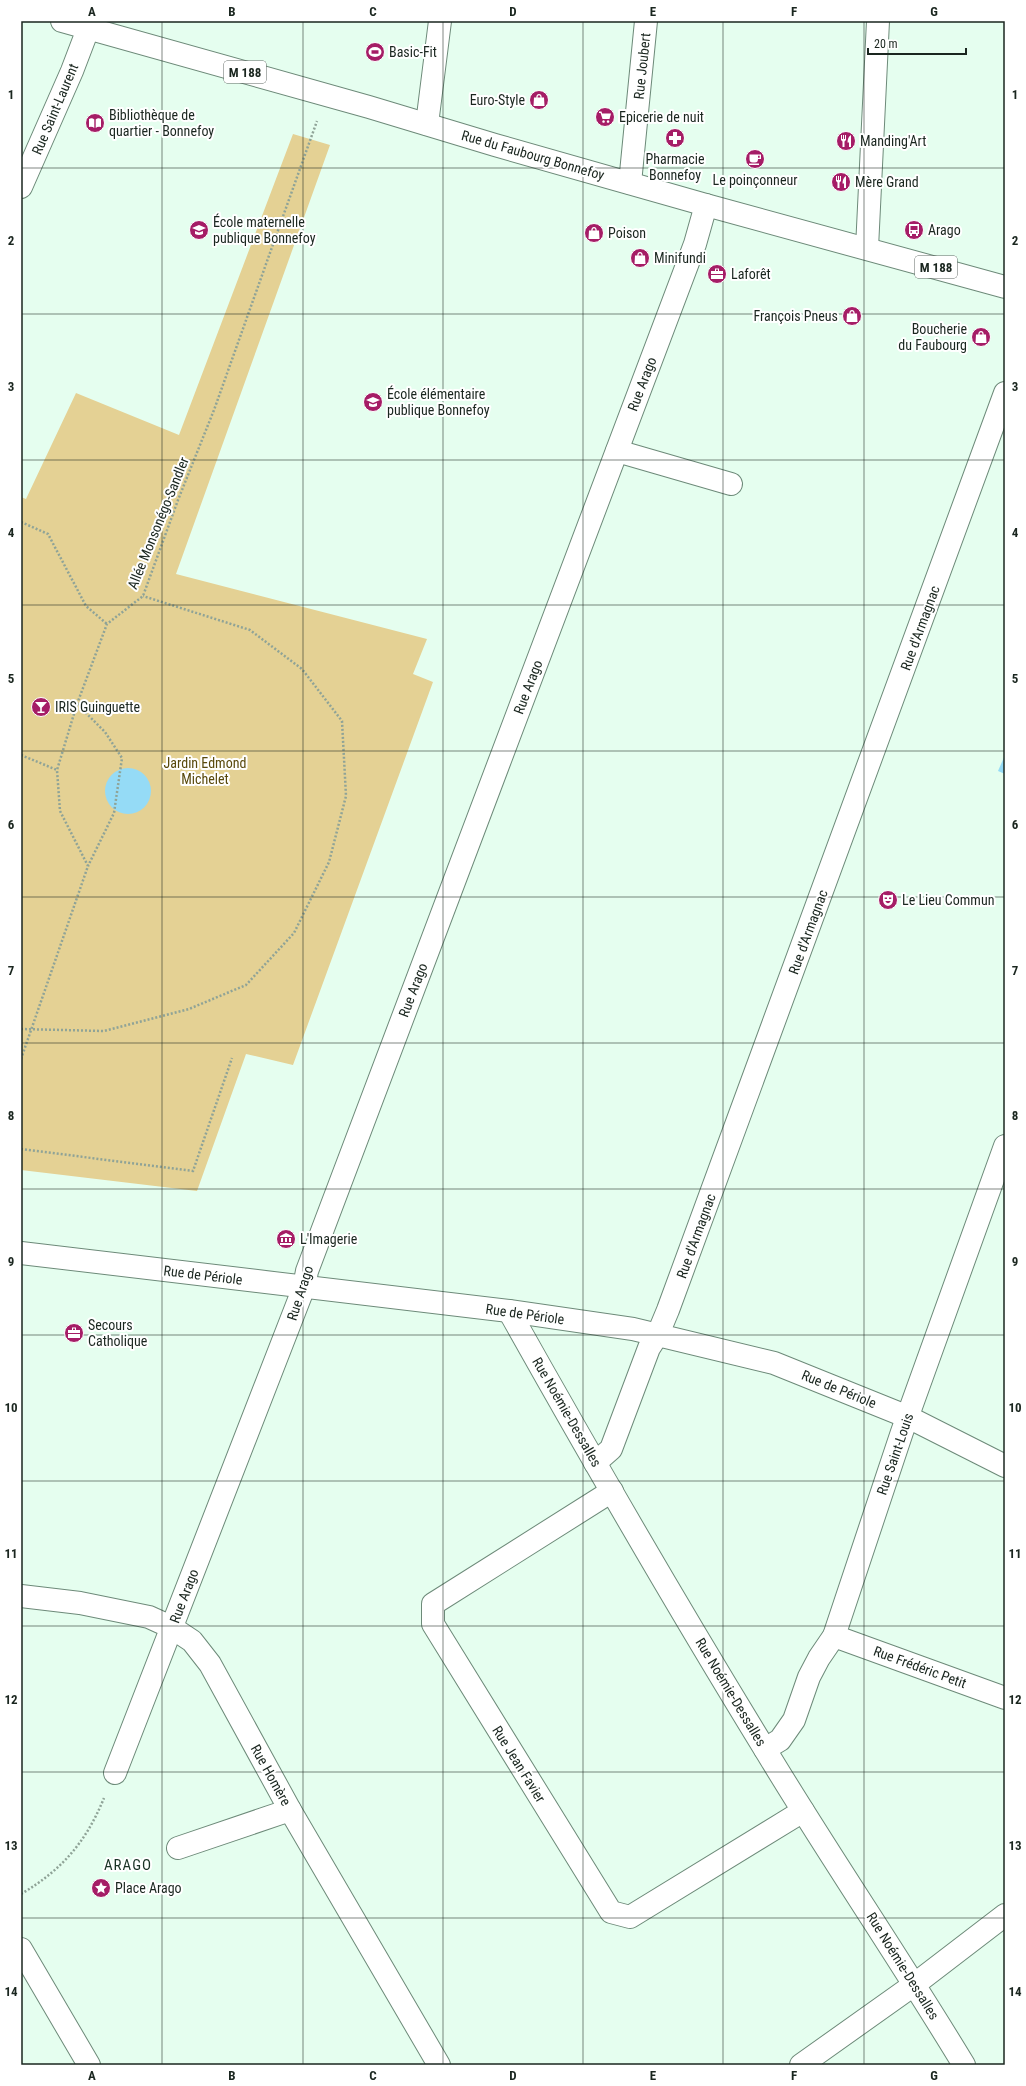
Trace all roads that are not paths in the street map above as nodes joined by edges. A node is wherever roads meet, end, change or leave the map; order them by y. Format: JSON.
{"nodes":[{"id":1,"x":62,"y":21,"type":"edge"},
{"id":2,"x":440,"y":21,"type":"edge"},
{"id":3,"x":646,"y":21,"type":"edge"},
{"id":4,"x":878,"y":21,"type":"edge"},
{"id":5,"x":88,"y":29,"type":"junction"},
{"id":6,"x":427,"y":124,"type":"junction"},
{"id":7,"x":630,"y":183,"type":"junction"},
{"id":8,"x":21,"y":187,"type":"edge"},
{"id":9,"x":706,"y":205,"type":"junction"},
{"id":10,"x":867,"y":248,"type":"junction"},
{"id":11,"x":1005,"y":287,"type":"edge"},
{"id":12,"x":1005,"y":393,"type":"edge"},
{"id":13,"x":617,"y":451,"type":"junction"},
{"id":14,"x":731,"y":484,"type":"dead end"},
{"id":15,"x":1005,"y":1146,"type":"edge"},
{"id":16,"x":21,"y":1254,"type":"edge"},
{"id":17,"x":304,"y":1287,"type":"junction"},
{"id":18,"x":509,"y":1311,"type":"junction"},
{"id":19,"x":658,"y":1334,"type":"junction"},
{"id":20,"x":908,"y":1417,"type":"junction"},
{"id":21,"x":595,"y":1463,"type":"junction"},
{"id":22,"x":1005,"y":1466,"type":"edge"},
{"id":23,"x":612,"y":1491,"type":"junction"},
{"id":24,"x":21,"y":1596,"type":"edge"},
{"id":25,"x":171,"y":1627,"type":"junction"},
{"id":26,"x":834,"y":1636,"type":"junction"},
{"id":27,"x":1005,"y":1698,"type":"edge"},
{"id":28,"x":765,"y":1749,"type":"junction"},
{"id":29,"x":114,"y":1773,"type":"road end"},
{"id":30,"x":290,"y":1810,"type":"junction"},
{"id":31,"x":803,"y":1811,"type":"junction"},
{"id":32,"x":178,"y":1848,"type":"dead end"},
{"id":33,"x":1005,"y":1915,"type":"edge"},
{"id":34,"x":21,"y":1949,"type":"edge"},
{"id":35,"x":915,"y":1984,"type":"junction"},
{"id":36,"x":89,"y":2065,"type":"edge"},
{"id":37,"x":439,"y":2065,"type":"edge"},
{"id":38,"x":801,"y":2065,"type":"edge"},
{"id":39,"x":964,"y":2065,"type":"edge"}],
"edges":[{"from":1,"to":5,"type":"street","name":"Rue du Faubourg Bonnefoy","number":"M 188"},
{"from":2,"to":6,"type":"street"},
{"from":3,"to":7,"type":"street","name":"Rue Joubert"},
{"from":4,"to":10,"type":"street"},
{"from":5,"to":6,"type":"street","name":"Rue du Faubourg Bonnefoy","number":"M 188"},
{"from":5,"to":8,"type":"street","name":"Rue Saint-Laurent"},
{"from":6,"to":7,"type":"street","name":"Rue du Faubourg Bonnefoy","number":"M 188"},
{"from":7,"to":9,"type":"street","name":"Rue du Faubourg Bonnefoy","number":"M 188"},
{"from":9,"to":10,"type":"street","name":"Rue du Faubourg Bonnefoy","number":"M 188"},
{"from":9,"to":13,"type":"street","name":"Rue Arago"},
{"from":10,"to":11,"type":"street","name":"Rue du Faubourg Bonnefoy","number":"M 188"},
{"from":12,"to":19,"type":"street","name":"Rue d'Armagnac"},
{"from":13,"to":14,"type":"street"},
{"from":13,"to":17,"type":"street","name":"Rue Arago"},
{"from":15,"to":20,"type":"street","name":"Rue Saint-Louis"},
{"from":16,"to":17,"type":"street","name":"Rue de Périole"},
{"from":17,"to":18,"type":"street","name":"Rue de Périole"},
{"from":17,"to":25,"type":"street","name":"Rue Arago"},
{"from":18,"to":19,"type":"street","name":"Rue de Périole"},
{"from":18,"to":21,"type":"street","name":"Rue Noémie-Dessalles"},
{"from":19,"to":20,"type":"street","name":"Rue de Périole"},
{"from":19,"to":21,"type":"street","name":"Rue d'Armagnac"},
{"from":20,"to":22,"type":"street","name":"Rue de Périole"},
{"from":20,"to":26,"type":"street","name":"Rue Saint-Louis"},
{"from":21,"to":23,"type":"street","name":"Rue Noémie-Dessalles"},
{"from":23,"to":28,"type":"street","name":"Rue Noémie-Dessalles"},
{"from":23,"to":31,"type":"street","name":"Rue Jean Favier"},
{"from":24,"to":25,"type":"street","name":"Rue Homère"},
{"from":25,"to":29,"type":"street","name":"Rue Arago"},
{"from":25,"to":30,"type":"street","name":"Rue Homère"},
{"from":26,"to":27,"type":"street","name":"Rue Frédéric Petit"},
{"from":26,"to":28,"type":"street","name":"Rue Saint-Louis"},
{"from":28,"to":31,"type":"street","name":"Rue Noémie-Dessalles"},
{"from":30,"to":32,"type":"street"},
{"from":30,"to":37,"type":"street","name":"Rue Homère"},
{"from":31,"to":35,"type":"street","name":"Rue Noémie-Dessalles"},
{"from":33,"to":35,"type":"street"},
{"from":34,"to":36,"type":"street"},
{"from":35,"to":38,"type":"street"},
{"from":35,"to":39,"type":"street","name":"Rue Noémie-Dessalles"}]}
